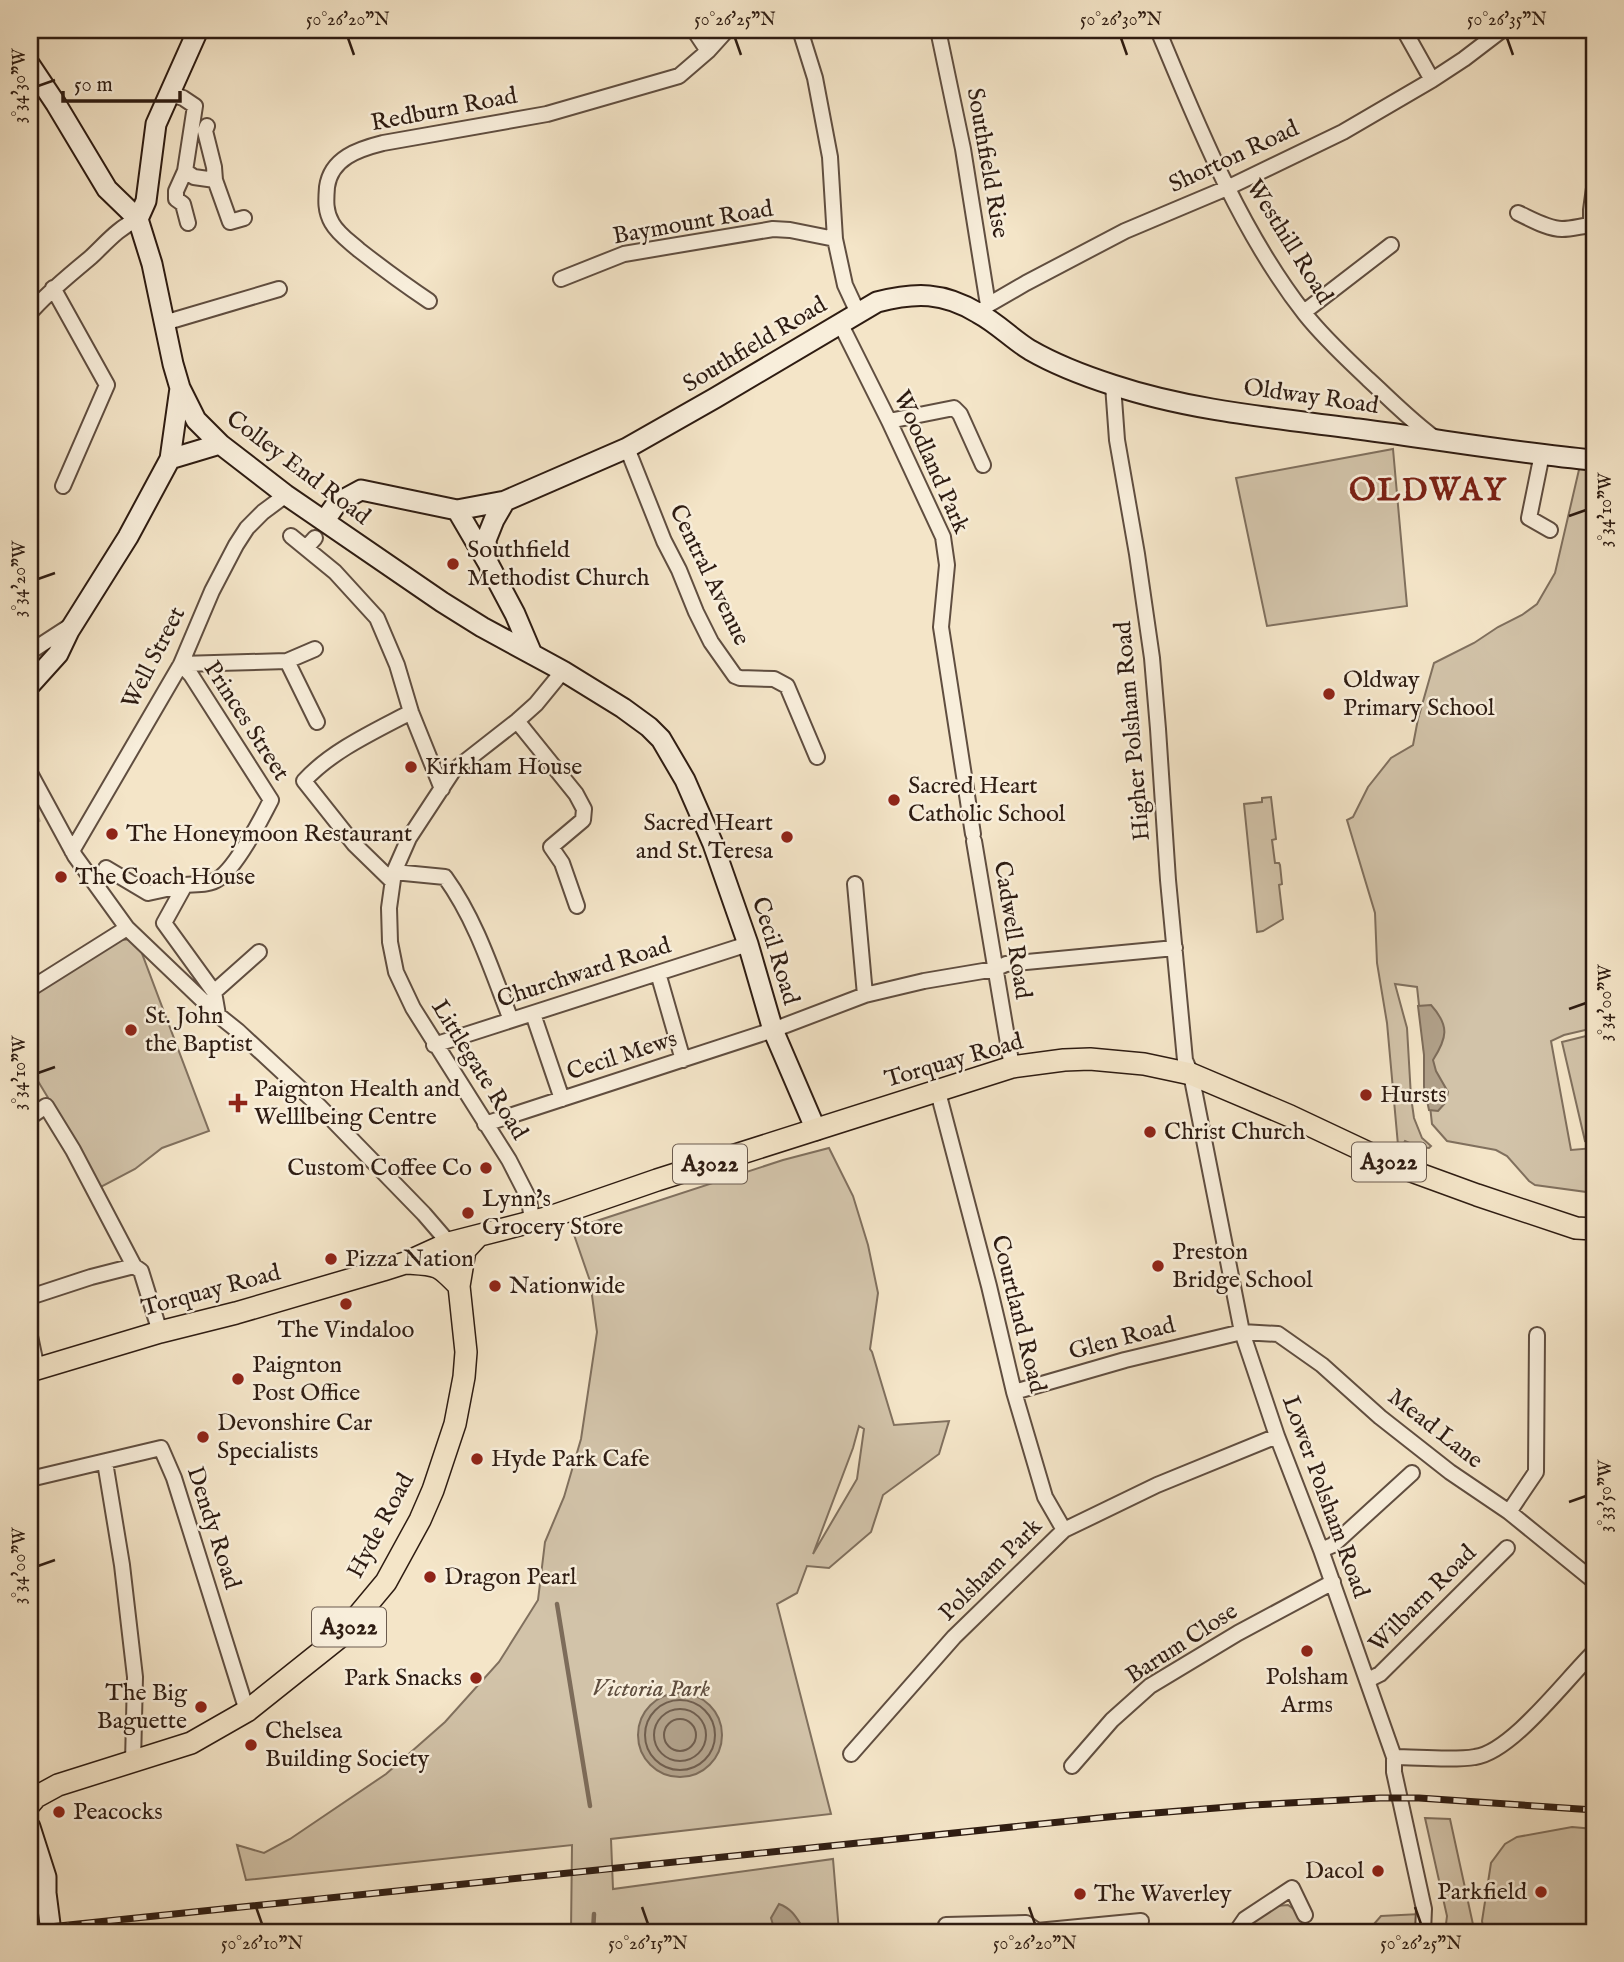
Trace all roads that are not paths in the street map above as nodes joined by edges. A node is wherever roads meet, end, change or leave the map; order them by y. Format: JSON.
{"nodes":[{"id":1,"x":198,"y":30,"type":"edge"},
{"id":2,"x":694,"y":30,"type":"edge"},
{"id":3,"x":727,"y":30,"type":"edge"},
{"id":4,"x":800,"y":30,"type":"edge"},
{"id":5,"x":938,"y":30,"type":"edge"},
{"id":6,"x":1158,"y":30,"type":"edge"},
{"id":7,"x":1404,"y":30,"type":"edge"},
{"id":8,"x":1502,"y":30,"type":"edge"},
{"id":9,"x":708,"y":51,"type":"junction"},
{"id":10,"x":30,"y":65,"type":"edge"},
{"id":11,"x":1432,"y":80,"type":"junction"},
{"id":12,"x":169,"y":93,"type":"junction"},
{"id":13,"x":207,"y":126,"type":"dead end"},
{"id":14,"x":185,"y":171,"type":"junction"},
{"id":15,"x":215,"y":180,"type":"junction"},
{"id":16,"x":1227,"y":188,"type":"junction"},
{"id":17,"x":1594,"y":188,"type":"edge"},
{"id":18,"x":1518,"y":213,"type":"dead end"},
{"id":19,"x":244,"y":218,"type":"dead end"},
{"id":20,"x":138,"y":219,"type":"junction"},
{"id":21,"x":188,"y":223,"type":"dead end"},
{"id":22,"x":1593,"y":227,"type":"edge"},
{"id":23,"x":835,"y":239,"type":"junction"},
{"id":24,"x":1391,"y":245,"type":"dead end"},
{"id":25,"x":561,"y":279,"type":"dead end"},
{"id":26,"x":53,"y":288,"type":"junction"},
{"id":27,"x":279,"y":289,"type":"dead end"},
{"id":28,"x":429,"y":301,"type":"dead end"},
{"id":29,"x":983,"y":309,"type":"junction"},
{"id":30,"x":1304,"y":312,"type":"junction"},
{"id":31,"x":30,"y":313,"type":"edge"},
{"id":32,"x":858,"y":313,"type":"junction"},
{"id":33,"x":164,"y":323,"type":"junction"},
{"id":34,"x":840,"y":323,"type":"junction"},
{"id":35,"x":1030,"y":349,"type":"joint"},
{"id":36,"x":1113,"y":385,"type":"junction"},
{"id":37,"x":180,"y":388,"type":"junction"},
{"id":38,"x":889,"y":421,"type":"junction"},
{"id":39,"x":1436,"y":439,"type":"junction"},
{"id":40,"x":220,"y":444,"type":"junction"},
{"id":41,"x":627,"y":448,"type":"junction"},
{"id":42,"x":1542,"y":454,"type":"junction"},
{"id":43,"x":170,"y":459,"type":"junction"},
{"id":44,"x":1594,"y":460,"type":"edge"},
{"id":45,"x":983,"y":465,"type":"dead end"},
{"id":46,"x":63,"y":486,"type":"dead end"},
{"id":47,"x":286,"y":495,"type":"junction"},
{"id":48,"x":505,"y":501,"type":"junction"},
{"id":49,"x":457,"y":510,"type":"junction"},
{"id":50,"x":325,"y":520,"type":"junction"},
{"id":51,"x":1550,"y":530,"type":"dead end"},
{"id":52,"x":291,"y":536,"type":"dead end"},
{"id":53,"x":488,"y":563,"type":"junction"},
{"id":54,"x":74,"y":623,"type":"junction"},
{"id":55,"x":315,"y":649,"type":"dead end"},
{"id":56,"x":30,"y":652,"type":"edge"},
{"id":57,"x":532,"y":654,"type":"junction"},
{"id":58,"x":287,"y":661,"type":"junction"},
{"id":59,"x":181,"y":664,"type":"junction"},
{"id":60,"x":563,"y":671,"type":"junction"},
{"id":61,"x":30,"y":689,"type":"edge"},
{"id":62,"x":411,"y":712,"type":"junction"},
{"id":63,"x":517,"y":721,"type":"junction"},
{"id":64,"x":317,"y":722,"type":"dead end"},
{"id":65,"x":817,"y":757,"type":"dead end"},
{"id":66,"x":30,"y":773,"type":"edge"},
{"id":67,"x":442,"y":789,"type":"junction"},
{"id":68,"x":974,"y":838,"type":"joint"},
{"id":69,"x":72,"y":851,"type":"junction"},
{"id":70,"x":106,"y":868,"type":"dead end"},
{"id":71,"x":393,"y":876,"type":"junction"},
{"id":72,"x":855,"y":884,"type":"dead end"},
{"id":73,"x":185,"y":886,"type":"junction"},
{"id":74,"x":577,"y":906,"type":"dead end"},
{"id":75,"x":127,"y":928,"type":"junction"},
{"id":76,"x":748,"y":944,"type":"junction"},
{"id":77,"x":1175,"y":948,"type":"junction"},
{"id":78,"x":259,"y":952,"type":"dead end"},
{"id":79,"x":995,"y":970,"type":"junction"},
{"id":80,"x":658,"y":973,"type":"junction"},
{"id":81,"x":30,"y":989,"type":"edge"},
{"id":82,"x":214,"y":992,"type":"junction"},
{"id":83,"x":865,"y":995,"type":"junction"},
{"id":84,"x":533,"y":1014,"type":"junction"},
{"id":85,"x":218,"y":1015,"type":"junction"},
{"id":86,"x":511,"y":1020,"type":"junction"},
{"id":87,"x":773,"y":1030,"type":"junction"},
{"id":88,"x":435,"y":1045,"type":"junction"},
{"id":89,"x":683,"y":1060,"type":"junction"},
{"id":90,"x":1012,"y":1067,"type":"junction"},
{"id":91,"x":1191,"y":1074,"type":"junction"},
{"id":92,"x":939,"y":1098,"type":"junction"},
{"id":93,"x":562,"y":1099,"type":"junction"},
{"id":94,"x":30,"y":1117,"type":"edge"},
{"id":95,"x":485,"y":1124,"type":"junction"},
{"id":96,"x":816,"y":1130,"type":"junction"},
{"id":97,"x":532,"y":1222,"type":"junction"},
{"id":98,"x":1594,"y":1229,"type":"edge"},
{"id":99,"x":478,"y":1236,"type":"junction"},
{"id":100,"x":449,"y":1243,"type":"junction"},
{"id":101,"x":405,"y":1263,"type":"junction"},
{"id":102,"x":134,"y":1266,"type":"junction"},
{"id":103,"x":459,"y":1286,"type":"junction"},
{"id":104,"x":30,"y":1297,"type":"edge"},
{"id":105,"x":160,"y":1332,"type":"junction"},
{"id":106,"x":1242,"y":1332,"type":"junction"},
{"id":107,"x":1536,"y":1335,"type":"dead end"},
{"id":108,"x":30,"y":1336,"type":"edge"},
{"id":109,"x":33,"y":1370,"type":"edge"},
{"id":110,"x":1014,"y":1392,"type":"junction"},
{"id":111,"x":1278,"y":1436,"type":"junction"},
{"id":112,"x":105,"y":1462,"type":"junction"},
{"id":113,"x":1412,"y":1473,"type":"dead end"},
{"id":114,"x":30,"y":1479,"type":"edge"},
{"id":115,"x":1509,"y":1512,"type":"junction"},
{"id":116,"x":1064,"y":1530,"type":"junction"},
{"id":117,"x":1507,"y":1548,"type":"dead end"},
{"id":118,"x":1321,"y":1550,"type":"junction"},
{"id":119,"x":1594,"y":1581,"type":"edge"},
{"id":120,"x":1333,"y":1582,"type":"junction"},
{"id":121,"x":1594,"y":1652,"type":"edge"},
{"id":122,"x":1368,"y":1680,"type":"junction"},
{"id":123,"x":247,"y":1711,"type":"junction"},
{"id":124,"x":851,"y":1754,"type":"dead end"},
{"id":125,"x":1394,"y":1756,"type":"junction"},
{"id":126,"x":134,"y":1762,"type":"junction"},
{"id":127,"x":1072,"y":1766,"type":"dead end"},
{"id":128,"x":30,"y":1804,"type":"edge"},
{"id":129,"x":30,"y":1827,"type":"edge"},
{"id":130,"x":30,"y":1871,"type":"edge"},
{"id":131,"x":1287,"y":1873,"type":"dead end"},
{"id":132,"x":1292,"y":1888,"type":"junction"},
{"id":133,"x":46,"y":1893,"type":"junction"},
{"id":134,"x":1305,"y":1915,"type":"dead end"},
{"id":135,"x":1141,"y":1921,"type":"dead end"},
{"id":136,"x":946,"y":1925,"type":"dead end"},
{"id":137,"x":51,"y":1932,"type":"edge"},
{"id":138,"x":1037,"y":1932,"type":"edge"},
{"id":139,"x":1236,"y":1932,"type":"edge"},
{"id":140,"x":1423,"y":1932,"type":"edge"}],
"edges":[{"from":1,"to":12,"type":"street"},
{"from":2,"to":9,"type":"street"},
{"from":3,"to":9,"type":"street","name":"Redburn Road"},
{"from":4,"to":23,"type":"street"},
{"from":5,"to":29,"type":"street","name":"Southfield Rise"},
{"from":6,"to":16,"type":"street","name":"Westhill Road"},
{"from":7,"to":11,"type":"street"},
{"from":8,"to":11,"type":"street","name":"Shorton Road"},
{"from":9,"to":28,"type":"street","name":"Redburn Road"},
{"from":10,"to":20,"type":"street","name":"Colley End Road"},
{"from":11,"to":16,"type":"street","name":"Shorton Road"},
{"from":12,"to":14,"type":"street"},
{"from":12,"to":20,"type":"street"},
{"from":13,"to":15,"type":"street"},
{"from":14,"to":15,"type":"street"},
{"from":14,"to":21,"type":"street"},
{"from":15,"to":19,"type":"street"},
{"from":16,"to":29,"type":"street","name":"Shorton Road"},
{"from":16,"to":30,"type":"street","name":"Westhill Road"},
{"from":17,"to":22,"type":"street"},
{"from":18,"to":22,"type":"street"},
{"from":20,"to":26,"type":"street"},
{"from":20,"to":33,"type":"street","name":"Colley End Road"},
{"from":23,"to":25,"type":"street","name":"Baymount Road"},
{"from":23,"to":32,"type":"street"},
{"from":24,"to":30,"type":"street"},
{"from":26,"to":31,"type":"street"},
{"from":26,"to":46,"type":"street"},
{"from":27,"to":33,"type":"street"},
{"from":29,"to":32,"type":"street","name":"Southfield Road"},
{"from":29,"to":35,"type":"street","name":"Southfield Road"},
{"from":30,"to":39,"type":"street","name":"Westhill Road"},
{"from":32,"to":34,"type":"street","name":"Southfield Road"},
{"from":33,"to":37,"type":"street","name":"Colley End Road"},
{"from":34,"to":38,"type":"street","name":"Woodland Park"},
{"from":34,"to":41,"type":"street","name":"Southfield Road"},
{"from":35,"to":36,"type":"street","name":"Oldway Road"},
{"from":36,"to":39,"type":"street","name":"Oldway Road"},
{"from":36,"to":77,"type":"street","name":"Higher Polsham Road"},
{"from":37,"to":40,"type":"street","name":"Colley End Road"},
{"from":37,"to":43,"type":"street"},
{"from":38,"to":45,"type":"street"},
{"from":38,"to":68,"type":"street","name":"Woodland Park"},
{"from":39,"to":42,"type":"street","name":"Oldway Road"},
{"from":40,"to":43,"type":"street"},
{"from":40,"to":47,"type":"street","name":"Colley End Road"},
{"from":41,"to":48,"type":"street","name":"Southfield Road"},
{"from":41,"to":65,"type":"street","name":"Central Avenue"},
{"from":42,"to":44,"type":"street","name":"Oldway Road"},
{"from":42,"to":51,"type":"street"},
{"from":43,"to":54,"type":"street"},
{"from":47,"to":50,"type":"street","name":"Colley End Road"},
{"from":47,"to":59,"type":"street","name":"Well Street"},
{"from":48,"to":49,"type":"street","name":"Southfield Road"},
{"from":48,"to":53,"type":"street"},
{"from":49,"to":50,"type":"street","name":"Southfield Road"},
{"from":49,"to":53,"type":"street"},
{"from":50,"to":57,"type":"street","name":"Colley End Road"},
{"from":52,"to":62,"type":"street"},
{"from":53,"to":57,"type":"street"},
{"from":54,"to":56,"type":"street"},
{"from":54,"to":61,"type":"street"},
{"from":55,"to":58,"type":"street"},
{"from":57,"to":60,"type":"street","name":"Cecil Road"},
{"from":58,"to":59,"type":"street"},
{"from":58,"to":64,"type":"street"},
{"from":59,"to":69,"type":"street","name":"Well Street"},
{"from":59,"to":73,"type":"street","name":"Princes Street"},
{"from":60,"to":63,"type":"street","name":"Littlegate Road"},
{"from":60,"to":76,"type":"street","name":"Cecil Road"},
{"from":62,"to":67,"type":"street"},
{"from":62,"to":71,"type":"street"},
{"from":63,"to":67,"type":"street","name":"Littlegate Road"},
{"from":63,"to":74,"type":"street"},
{"from":66,"to":69,"type":"street"},
{"from":67,"to":71,"type":"street","name":"Littlegate Road"},
{"from":68,"to":79,"type":"street","name":"Cadwell Road"},
{"from":69,"to":75,"type":"street"},
{"from":70,"to":73,"type":"street"},
{"from":71,"to":86,"type":"street"},
{"from":71,"to":88,"type":"street","name":"Littlegate Road"},
{"from":72,"to":83,"type":"street"},
{"from":73,"to":82,"type":"street"},
{"from":75,"to":81,"type":"street"},
{"from":75,"to":85,"type":"street"},
{"from":76,"to":80,"type":"street","name":"Churchward Road"},
{"from":76,"to":87,"type":"street","name":"Cecil Road"},
{"from":77,"to":79,"type":"street","name":"Cecil Mews"},
{"from":77,"to":91,"type":"street","name":"Higher Polsham Road"},
{"from":78,"to":82,"type":"street"},
{"from":79,"to":83,"type":"street","name":"Cecil Mews"},
{"from":79,"to":90,"type":"street","name":"Cadwell Road"},
{"from":80,"to":84,"type":"street","name":"Churchward Road"},
{"from":80,"to":89,"type":"street"},
{"from":82,"to":85,"type":"street"},
{"from":83,"to":87,"type":"street","name":"Cecil Mews"},
{"from":84,"to":86,"type":"street","name":"Churchward Road"},
{"from":84,"to":93,"type":"street"},
{"from":85,"to":100,"type":"street"},
{"from":86,"to":88,"type":"street","name":"Churchward Road"},
{"from":87,"to":89,"type":"street","name":"Cecil Mews"},
{"from":87,"to":96,"type":"street","name":"Cecil Road"},
{"from":88,"to":95,"type":"street","name":"Littlegate Road"},
{"from":89,"to":93,"type":"street","name":"Cecil Mews"},
{"from":90,"to":91,"type":"main road","name":"Torquay Road","number":"A3022"},
{"from":90,"to":92,"type":"main road","name":"Torquay Road","number":"A3022"},
{"from":91,"to":98,"type":"main road","name":"Torquay Road","number":"A3022"},
{"from":91,"to":106,"type":"street","name":"Lower Polsham Road"},
{"from":92,"to":96,"type":"main road","name":"Torquay Road","number":"A3022"},
{"from":92,"to":110,"type":"street","name":"Courtland Road"},
{"from":93,"to":95,"type":"street","name":"Cecil Mews"},
{"from":94,"to":102,"type":"street"},
{"from":95,"to":97,"type":"street","name":"Littlegate Road"},
{"from":96,"to":97,"type":"main road","name":"Torquay Road","number":"A3022"},
{"from":97,"to":99,"type":"main road","name":"Torquay Road","number":"A3022"},
{"from":99,"to":100,"type":"main road","name":"Torquay Road"},
{"from":99,"to":103,"type":"main road","name":"Hyde Road","number":"A3022"},
{"from":100,"to":101,"type":"main road","name":"Torquay Road"},
{"from":100,"to":103,"type":"street","name":"Hyde Road"},
{"from":101,"to":103,"type":"main road","name":"Torquay Road"},
{"from":101,"to":105,"type":"main road","name":"Torquay Road"},
{"from":102,"to":104,"type":"street"},
{"from":102,"to":105,"type":"street"},
{"from":103,"to":123,"type":"main road","name":"Hyde Road","number":"A3022"},
{"from":105,"to":109,"type":"main road","name":"Torquay Road"},
{"from":106,"to":110,"type":"street","name":"Glen Road"},
{"from":106,"to":111,"type":"street","name":"Lower Polsham Road"},
{"from":106,"to":115,"type":"street","name":"Mead Lane"},
{"from":107,"to":115,"type":"street"},
{"from":108,"to":109,"type":"street"},
{"from":110,"to":116,"type":"street","name":"Courtland Road"},
{"from":111,"to":116,"type":"street","name":"Polsham Park"},
{"from":111,"to":118,"type":"street","name":"Lower Polsham Road"},
{"from":112,"to":114,"type":"street","name":"Dendy Road"},
{"from":112,"to":123,"type":"street","name":"Dendy Road"},
{"from":112,"to":126,"type":"street"},
{"from":113,"to":118,"type":"street"},
{"from":115,"to":119,"type":"street","name":"Mead Lane"},
{"from":116,"to":124,"type":"street","name":"Polsham Park"},
{"from":117,"to":122,"type":"street","name":"Wilbarn Road"},
{"from":118,"to":120,"type":"street","name":"Lower Polsham Road"},
{"from":120,"to":122,"type":"street","name":"Lower Polsham Road"},
{"from":120,"to":127,"type":"street","name":"Barum Close"},
{"from":121,"to":125,"type":"street"},
{"from":122,"to":125,"type":"street","name":"Lower Polsham Road"},
{"from":123,"to":126,"type":"main road","name":"Hyde Road","number":"A3022"},
{"from":125,"to":140,"type":"street","name":"Lower Polsham Road"},
{"from":126,"to":128,"type":"main road","name":"Hyde Road","number":"A3022"},
{"from":129,"to":133,"type":"street"},
{"from":130,"to":133,"type":"street"},
{"from":131,"to":132,"type":"street"},
{"from":132,"to":134,"type":"street"},
{"from":132,"to":139,"type":"street"},
{"from":133,"to":137,"type":"street"},
{"from":135,"to":138,"type":"street"},
{"from":136,"to":138,"type":"street"}]}
